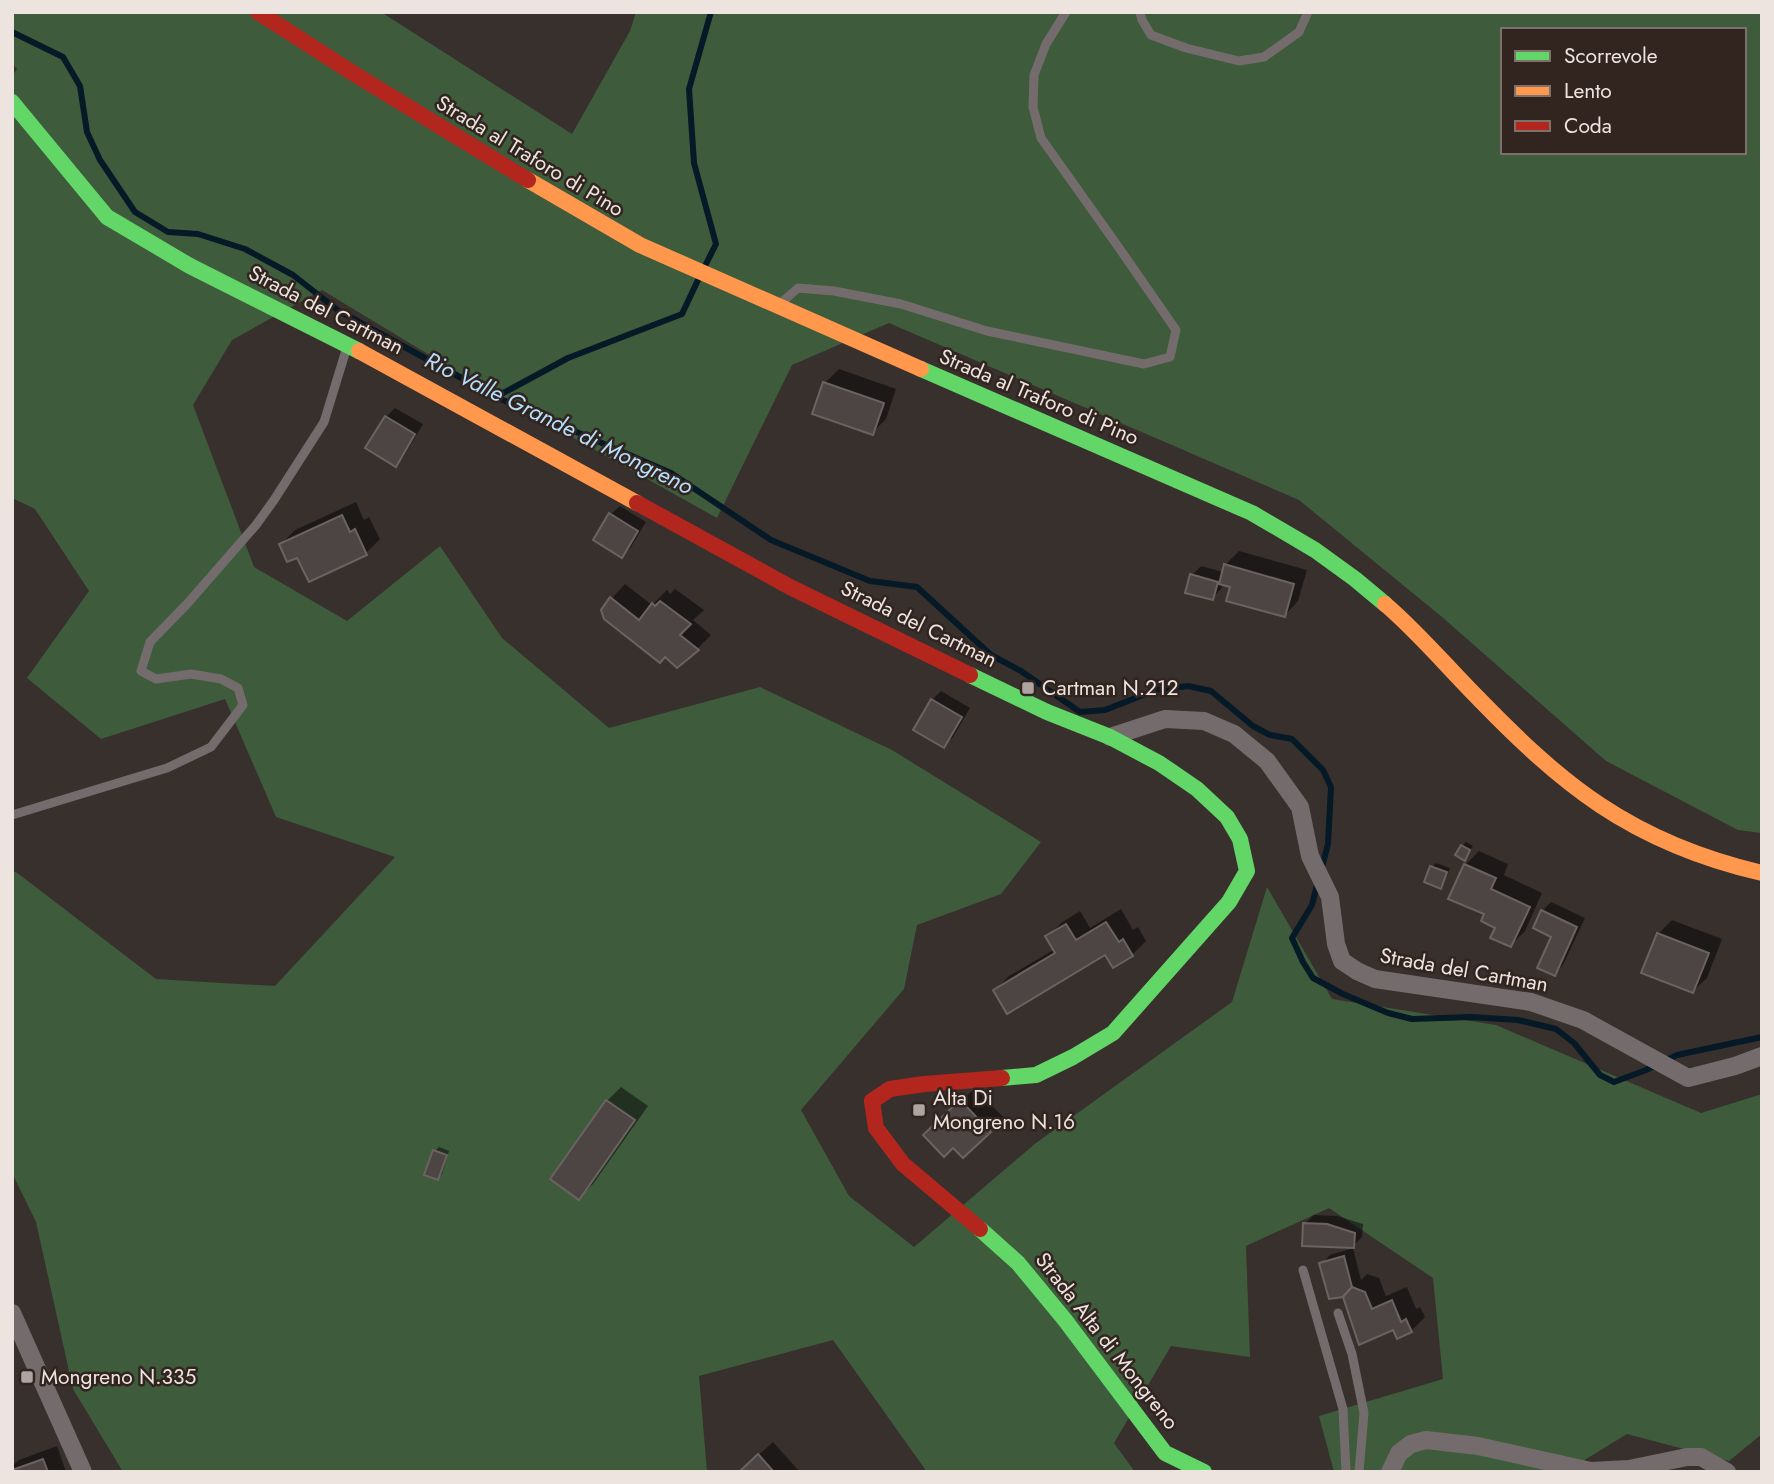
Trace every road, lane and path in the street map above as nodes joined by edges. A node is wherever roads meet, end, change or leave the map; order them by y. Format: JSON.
{"nodes":[{"id":1,"x":258,"y":12,"type":"edge"},
{"id":2,"x":1066,"y":12,"type":"edge"},
{"id":3,"x":1140,"y":12,"type":"edge"},
{"id":4,"x":1308,"y":12,"type":"edge"},
{"id":5,"x":12,"y":102,"type":"edge"},
{"id":6,"x":777,"y":307,"type":"junction"},
{"id":7,"x":347,"y":345,"type":"junction"},
{"id":8,"x":1110,"y":737,"type":"junction"},
{"id":9,"x":12,"y":815,"type":"edge"},
{"id":10,"x":1762,"y":873,"type":"edge"},
{"id":11,"x":1762,"y":1056,"type":"edge"},
{"id":12,"x":1303,"y":1270,"type":"dead end"},
{"id":13,"x":12,"y":1313,"type":"edge"},
{"id":14,"x":1338,"y":1313,"type":"dead end"},
{"id":15,"x":83,"y":1472,"type":"edge"},
{"id":16,"x":1204,"y":1472,"type":"edge"},
{"id":17,"x":1346,"y":1472,"type":"edge"},
{"id":18,"x":1359,"y":1472,"type":"edge"},
{"id":19,"x":1391,"y":1472,"type":"edge"},
{"id":20,"x":1727,"y":1472,"type":"edge"}],
"edges":[{"from":1,"to":6,"type":"street","name":"Strada al Traforo di Pino"},
{"from":2,"to":6,"type":"lane"},
{"from":3,"to":4,"type":"lane"},
{"from":5,"to":7,"type":"street","name":"Strada del Cartman"},
{"from":6,"to":10,"type":"street","name":"Strada al Traforo di Pino"},
{"from":7,"to":8,"type":"street","name":"Strada del Cartman"},
{"from":7,"to":9,"type":"lane"},
{"from":8,"to":11,"type":"street","name":"Strada del Cartman"},
{"from":8,"to":16,"type":"street","name":"Strada Alta di Mongreno"},
{"from":12,"to":17,"type":"lane"},
{"from":13,"to":15,"type":"street"},
{"from":14,"to":18,"type":"lane"},
{"from":19,"to":20,"type":"street"}]}
